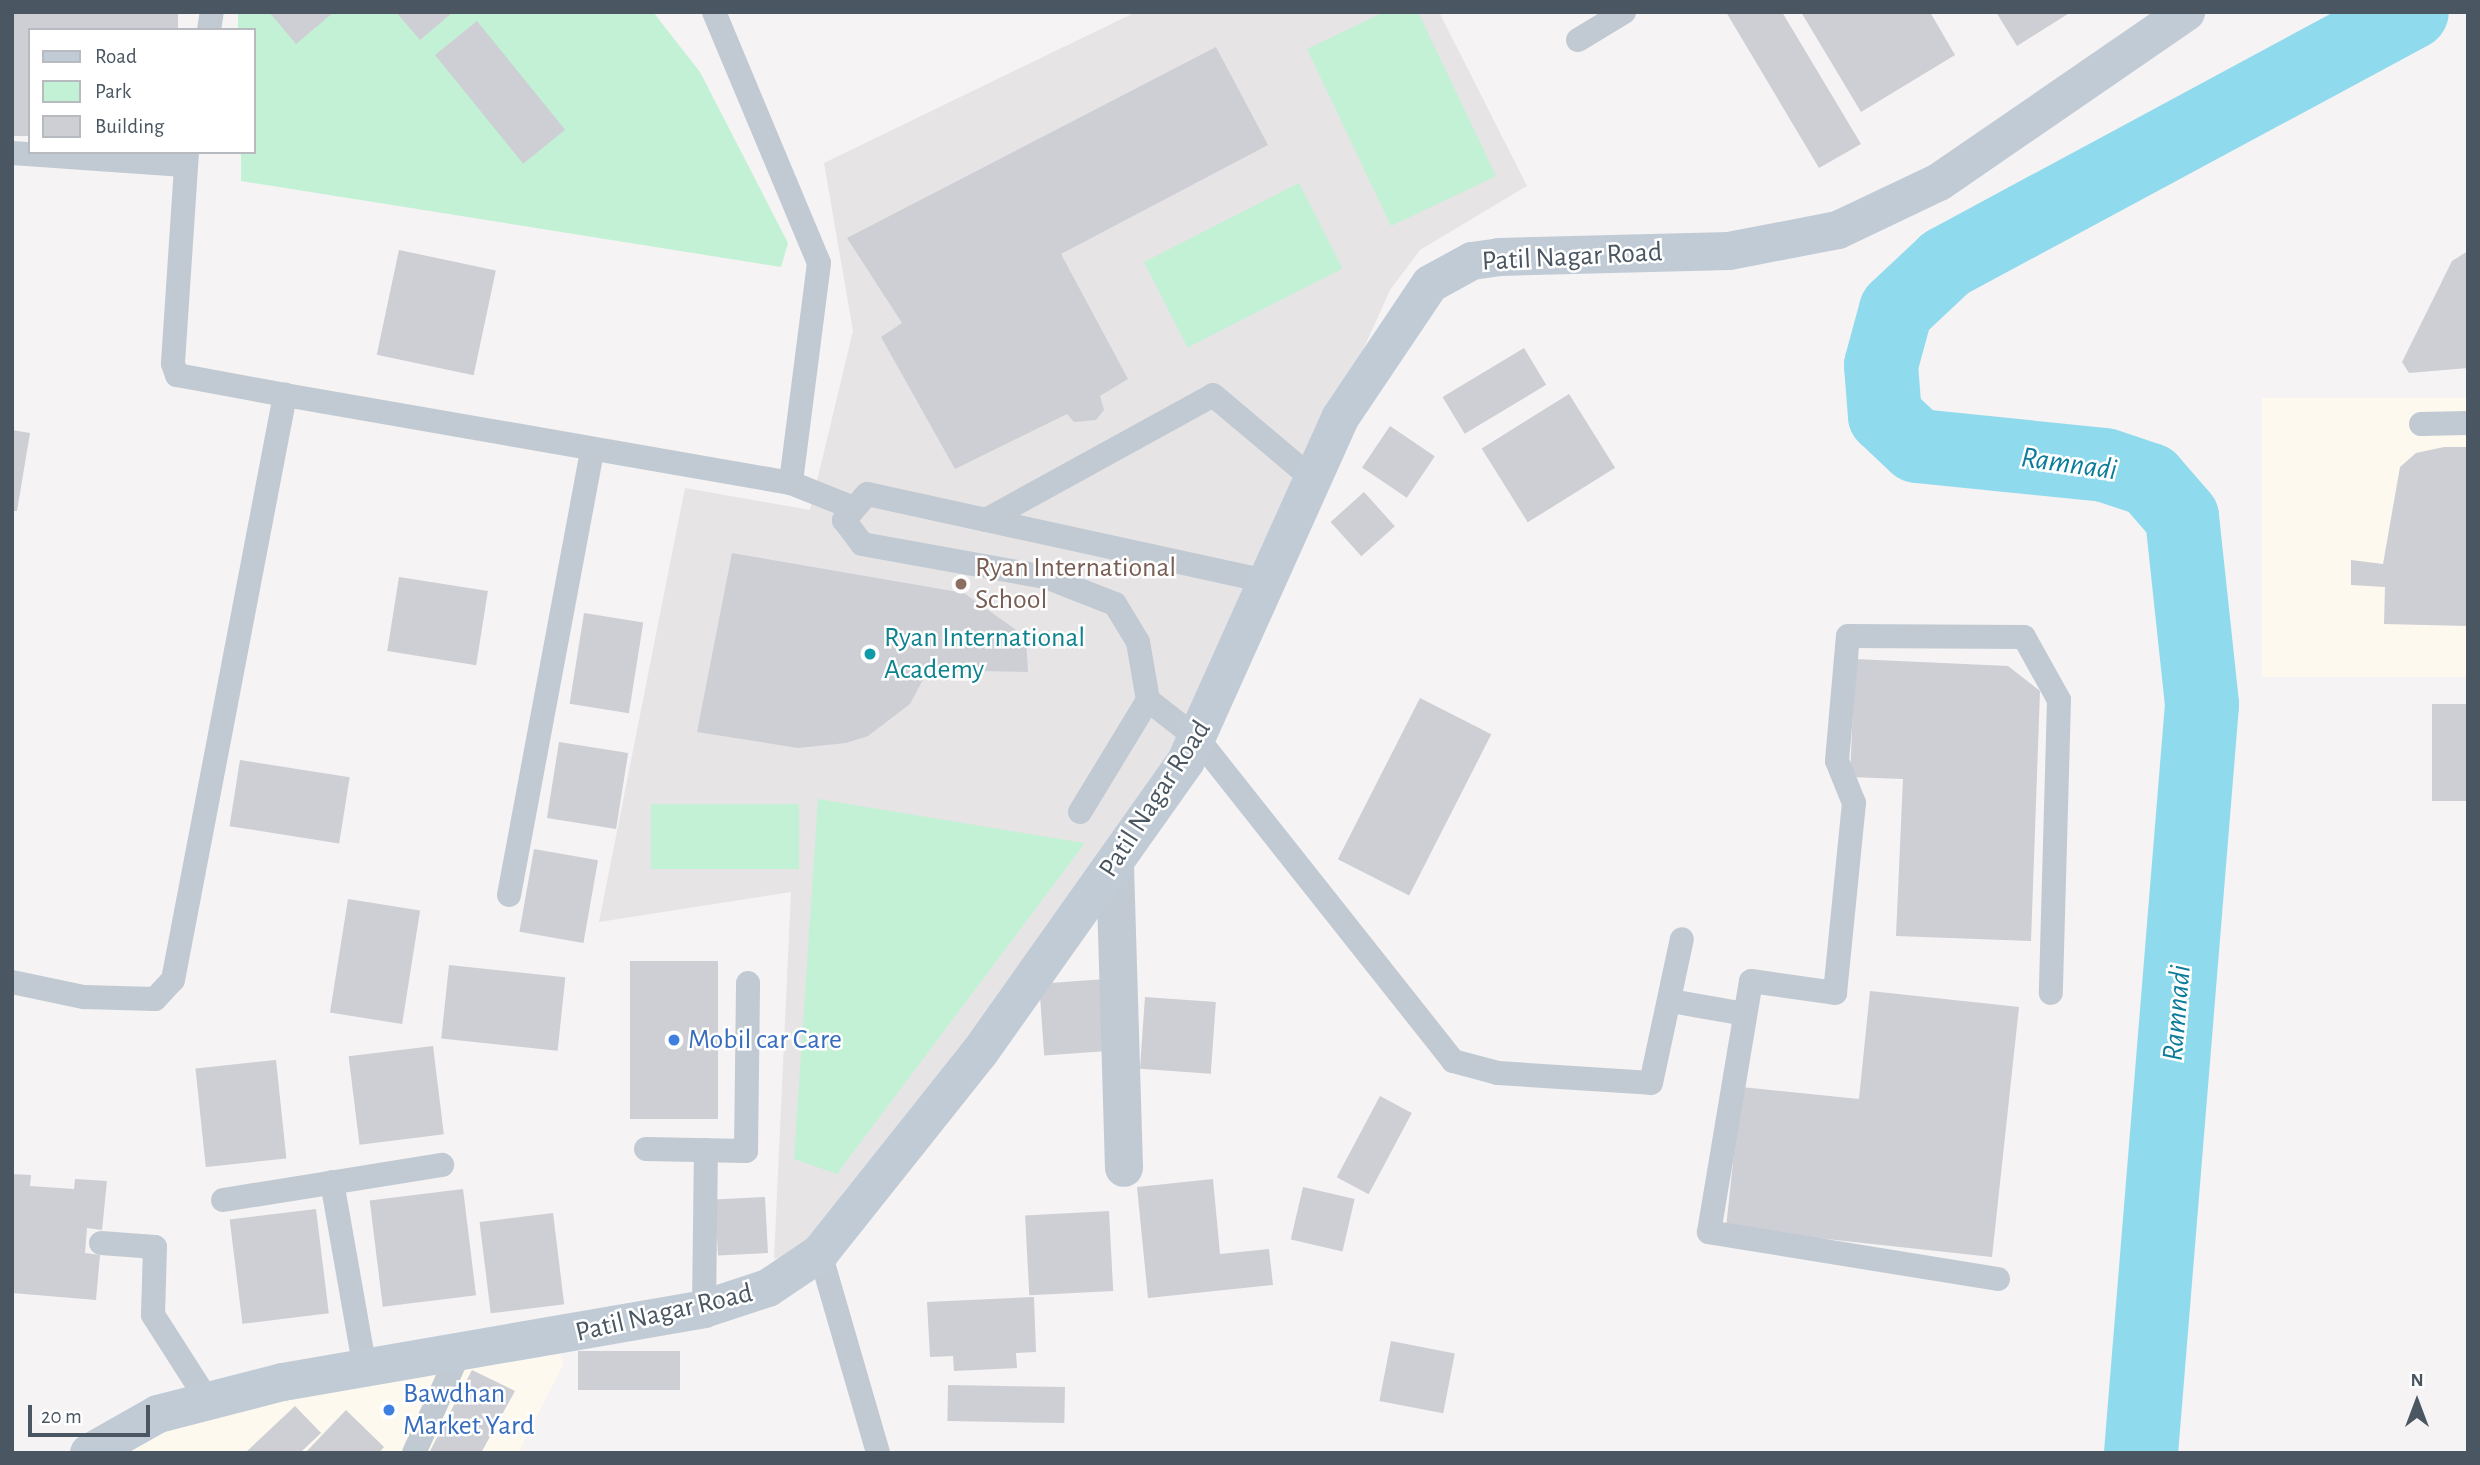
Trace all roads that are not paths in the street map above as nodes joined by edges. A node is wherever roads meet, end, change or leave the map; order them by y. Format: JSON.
{"nodes":[{"id":1,"x":714,"y":12,"type":"edge"},
{"id":2,"x":1624,"y":12,"type":"edge"},
{"id":3,"x":2186,"y":12,"type":"edge"},
{"id":4,"x":1578,"y":40,"type":"dead end"},
{"id":5,"x":41,"y":154,"type":"edge"},
{"id":6,"x":186,"y":159,"type":"edge"},
{"id":7,"x":285,"y":395,"type":"junction"},
{"id":8,"x":2421,"y":424,"type":"dead end"},
{"id":9,"x":2468,"y":424,"type":"edge"},
{"id":10,"x":592,"y":450,"type":"junction"},
{"id":11,"x":1301,"y":469,"type":"dead end"},
{"id":12,"x":790,"y":484,"type":"junction"},
{"id":13,"x":851,"y":507,"type":"junction"},
{"id":14,"x":986,"y":520,"type":"junction"},
{"id":15,"x":1266,"y":581,"type":"junction"},
{"id":16,"x":1148,"y":700,"type":"junction"},
{"id":17,"x":1198,"y":739,"type":"junction"},
{"id":18,"x":1080,"y":812,"type":"dead end"},
{"id":19,"x":1115,"y":865,"type":"junction"},
{"id":20,"x":509,"y":895,"type":"dead end"},
{"id":21,"x":1682,"y":939,"type":"dead end"},
{"id":22,"x":12,"y":982,"type":"edge"},
{"id":23,"x":748,"y":983,"type":"dead end"},
{"id":24,"x":2051,"y":993,"type":"dead end"},
{"id":25,"x":1671,"y":1001,"type":"junction"},
{"id":26,"x":1745,"y":1014,"type":"junction"},
{"id":27,"x":646,"y":1149,"type":"dead end"},
{"id":28,"x":706,"y":1150,"type":"junction"},
{"id":29,"x":442,"y":1165,"type":"dead end"},
{"id":30,"x":1124,"y":1168,"type":"dead end"},
{"id":31,"x":332,"y":1182,"type":"junction"},
{"id":32,"x":223,"y":1200,"type":"dead end"},
{"id":33,"x":102,"y":1243,"type":"dead end"},
{"id":34,"x":820,"y":1253,"type":"junction"},
{"id":35,"x":1997,"y":1279,"type":"dead end"},
{"id":36,"x":704,"y":1309,"type":"junction"},
{"id":37,"x":458,"y":1355,"type":"junction"},
{"id":38,"x":365,"y":1370,"type":"junction"},
{"id":39,"x":208,"y":1401,"type":"junction"},
{"id":40,"x":89,"y":1453,"type":"edge"},
{"id":41,"x":414,"y":1453,"type":"edge"},
{"id":42,"x":878,"y":1453,"type":"edge"}],
"edges":[{"from":1,"to":12,"type":"lane"},
{"from":2,"to":4,"type":"lane"},
{"from":3,"to":15,"type":"street","name":"Patil Nagar Road"},
{"from":5,"to":6,"type":"lane"},
{"from":6,"to":7,"type":"lane"},
{"from":7,"to":10,"type":"lane"},
{"from":7,"to":22,"type":"lane"},
{"from":8,"to":9,"type":"lane"},
{"from":10,"to":12,"type":"lane"},
{"from":10,"to":20,"type":"lane"},
{"from":11,"to":14,"type":"lane"},
{"from":12,"to":13,"type":"lane"},
{"from":13,"to":14,"type":"lane"},
{"from":13,"to":16,"type":"lane"},
{"from":14,"to":15,"type":"lane"},
{"from":15,"to":17,"type":"street","name":"Patil Nagar Road"},
{"from":16,"to":17,"type":"lane"},
{"from":16,"to":18,"type":"lane"},
{"from":17,"to":19,"type":"street","name":"Patil Nagar Road"},
{"from":17,"to":25,"type":"lane"},
{"from":19,"to":30,"type":"street"},
{"from":19,"to":34,"type":"street","name":"Patil Nagar Road"},
{"from":21,"to":25,"type":"lane"},
{"from":23,"to":28,"type":"lane"},
{"from":24,"to":26,"type":"lane"},
{"from":25,"to":26,"type":"lane"},
{"from":26,"to":35,"type":"lane"},
{"from":27,"to":28,"type":"lane"},
{"from":28,"to":36,"type":"lane"},
{"from":29,"to":31,"type":"lane"},
{"from":31,"to":32,"type":"lane"},
{"from":31,"to":38,"type":"lane"},
{"from":33,"to":39,"type":"lane"},
{"from":34,"to":36,"type":"street","name":"Patil Nagar Road"},
{"from":34,"to":42,"type":"lane"},
{"from":36,"to":37,"type":"street","name":"Patil Nagar Road"},
{"from":37,"to":38,"type":"street","name":"Patil Nagar Road"},
{"from":37,"to":41,"type":"lane"},
{"from":38,"to":39,"type":"street","name":"Patil Nagar Road"},
{"from":39,"to":40,"type":"street","name":"Patil Nagar Road"}]}
